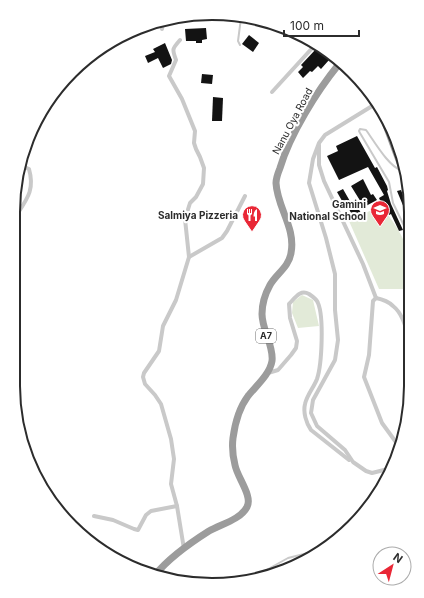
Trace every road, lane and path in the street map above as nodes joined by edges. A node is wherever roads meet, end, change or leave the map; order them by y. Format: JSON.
{"nodes":[{"id":1,"x":240,"y":23,"type":"edge"},
{"id":2,"x":180,"y":40,"type":"dead end"},
{"id":3,"x":240,"y":45,"type":"dead end"},
{"id":4,"x":312,"y":48,"type":"edge"},
{"id":5,"x":337,"y":66,"type":"edge"},
{"id":6,"x":272,"y":92,"type":"dead end"},
{"id":7,"x":372,"y":106,"type":"edge"},
{"id":8,"x":319,"y":143,"type":"junction"},
{"id":9,"x":26,"y":168,"type":"edge"},
{"id":10,"x":399,"y":169,"type":"edge"},
{"id":11,"x":245,"y":196,"type":"dead end"},
{"id":12,"x":20,"y":210,"type":"edge"},
{"id":13,"x":404,"y":225,"type":"edge"},
{"id":14,"x":189,"y":258,"type":"junction"},
{"id":15,"x":376,"y":298,"type":"junction"},
{"id":16,"x":404,"y":323,"type":"edge"},
{"id":17,"x":265,"y":374,"type":"junction"},
{"id":18,"x":396,"y":442,"type":"edge"},
{"id":19,"x":353,"y":462,"type":"junction"},
{"id":20,"x":385,"y":469,"type":"edge"},
{"id":21,"x":177,"y":506,"type":"junction"},
{"id":22,"x":94,"y":516,"type":"dead end"},
{"id":23,"x":184,"y":550,"type":"junction"},
{"id":24,"x":305,"y":554,"type":"edge"},
{"id":25,"x":268,"y":569,"type":"edge"},
{"id":26,"x":159,"y":570,"type":"edge"}],
"edges":[{"from":1,"to":3,"type":"lane"},
{"from":2,"to":14,"type":"street"},
{"from":4,"to":6,"type":"street"},
{"from":5,"to":17,"type":"highway","name":"Nanu Oya Road","number":"A7"},
{"from":7,"to":8,"type":"street"},
{"from":8,"to":15,"type":"street"},
{"from":8,"to":19,"type":"street"},
{"from":9,"to":12,"type":"street"},
{"from":10,"to":13,"type":"lane"},
{"from":11,"to":14,"type":"street"},
{"from":14,"to":21,"type":"street"},
{"from":15,"to":16,"type":"street"},
{"from":15,"to":18,"type":"street"},
{"from":17,"to":19,"type":"street"},
{"from":17,"to":23,"type":"highway","name":"Nanu Oya Road","number":"A7"},
{"from":19,"to":20,"type":"street"},
{"from":21,"to":22,"type":"street"},
{"from":21,"to":23,"type":"street"},
{"from":23,"to":26,"type":"highway","name":"Nanu Oya Road","number":"A7"},
{"from":24,"to":25,"type":"lane"}]}
